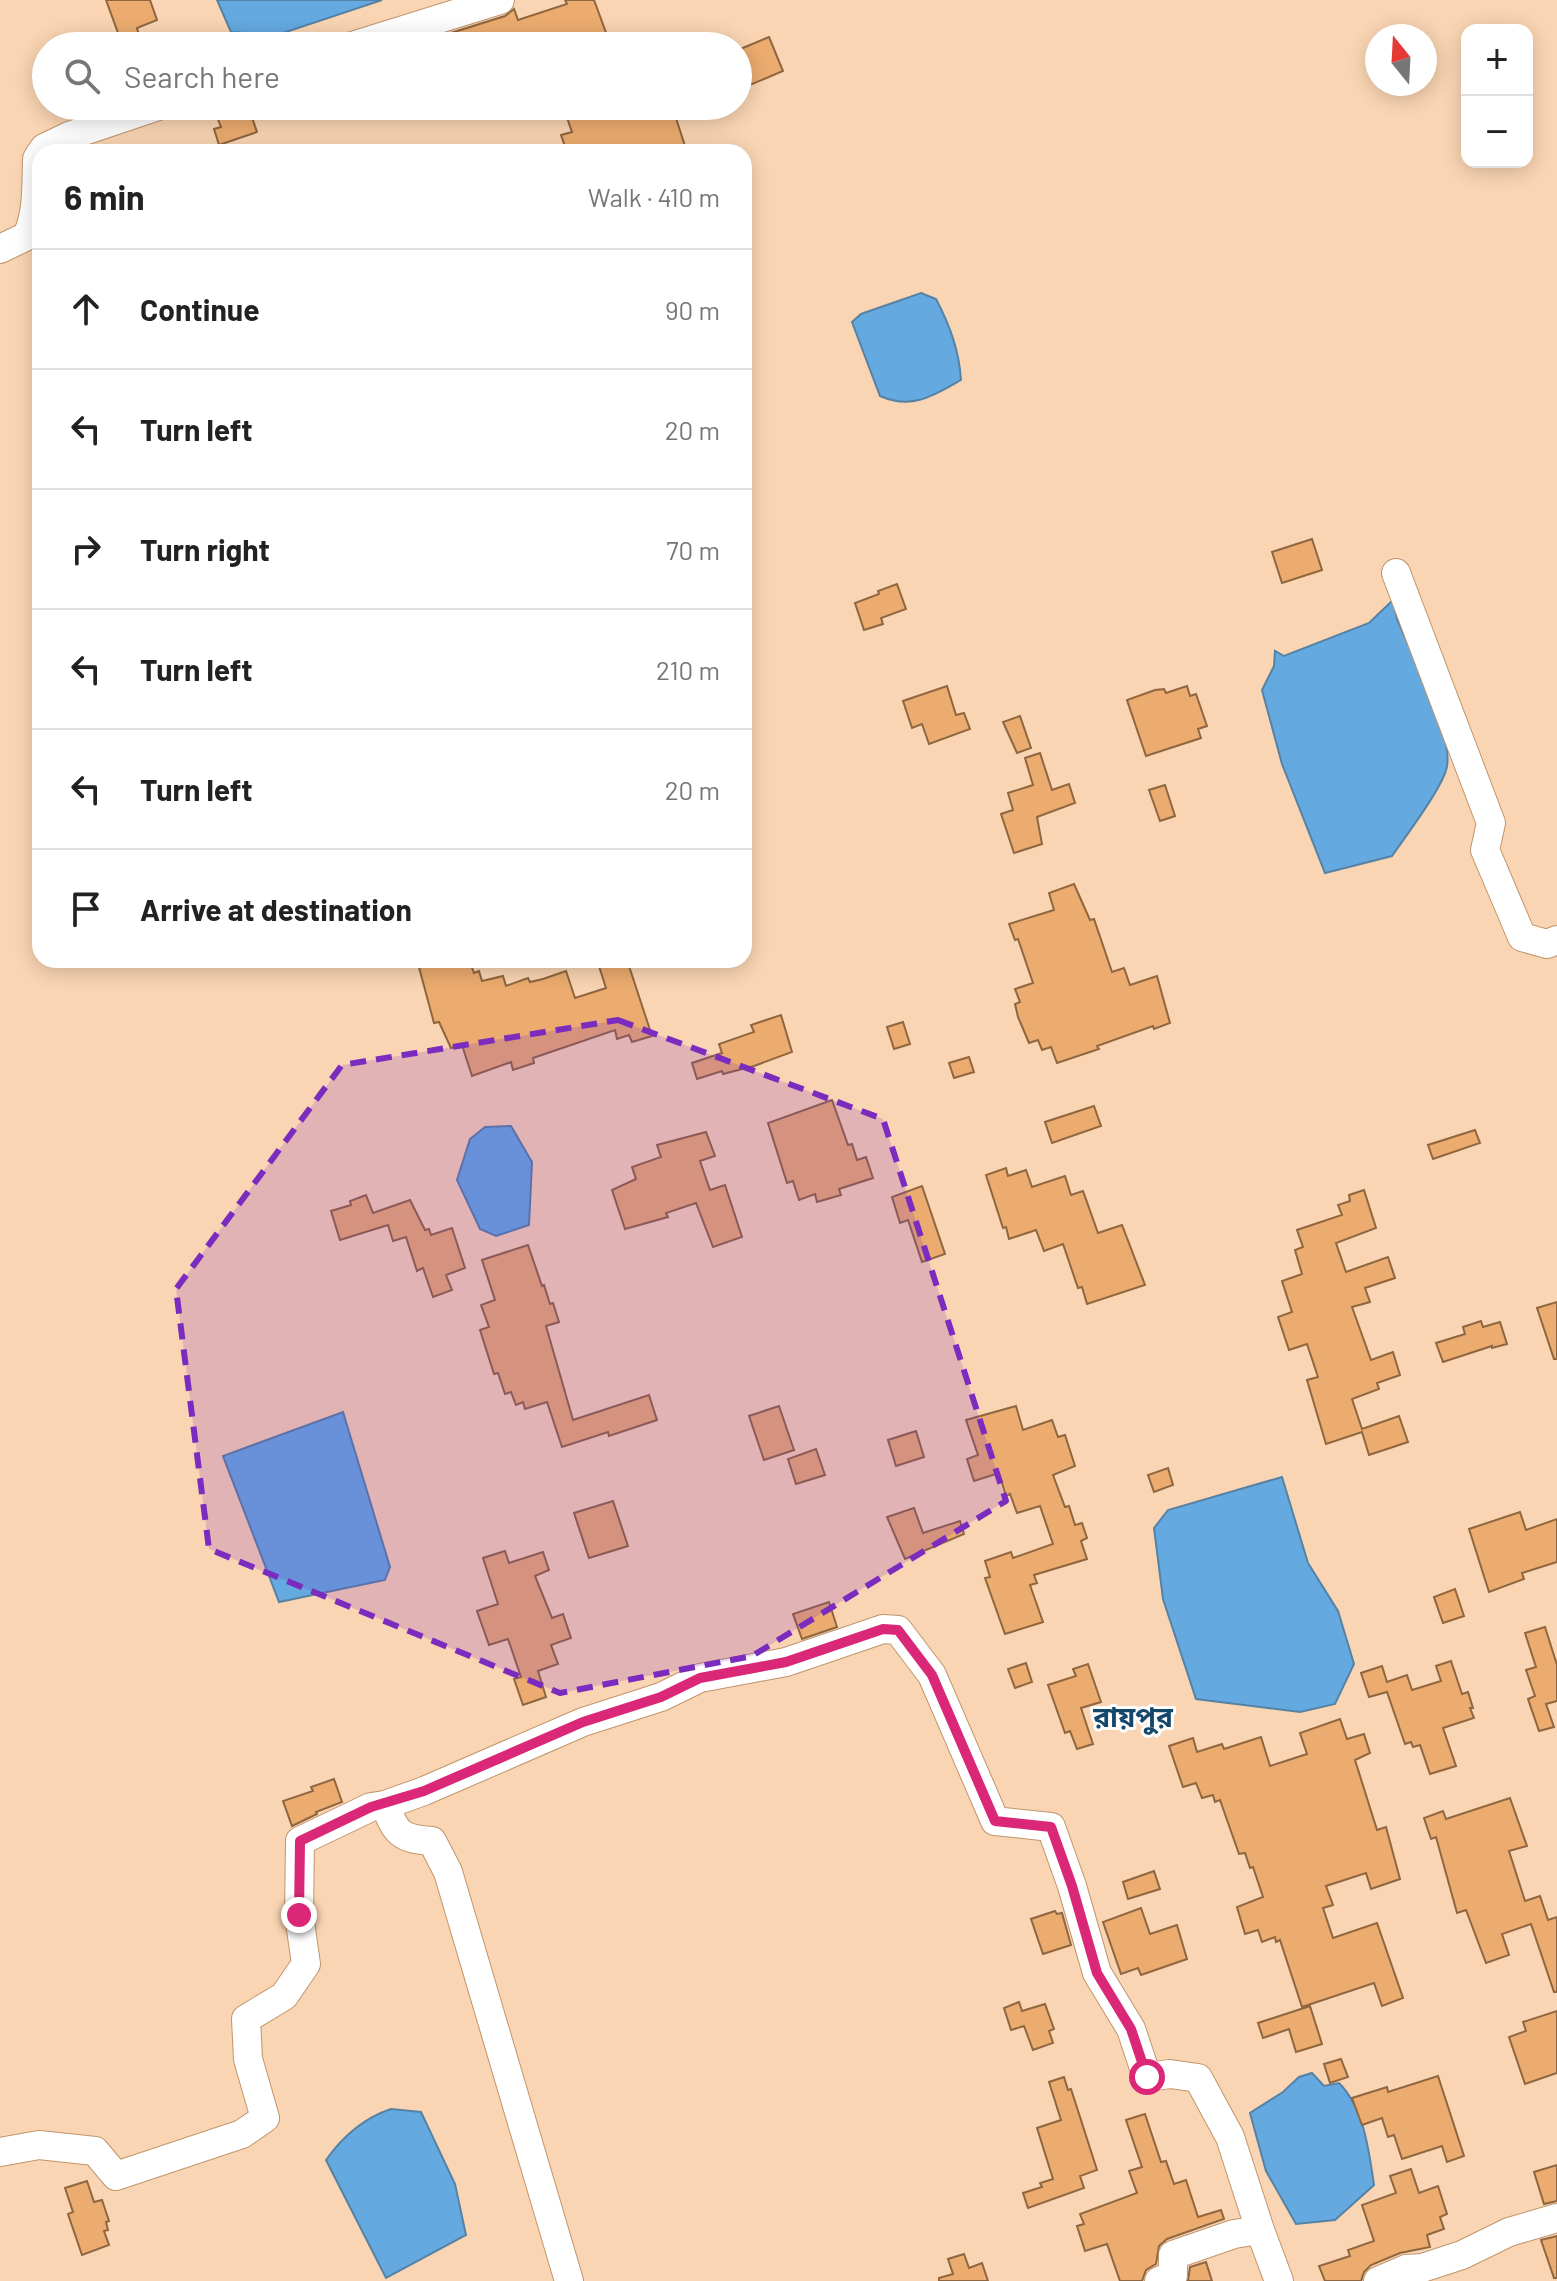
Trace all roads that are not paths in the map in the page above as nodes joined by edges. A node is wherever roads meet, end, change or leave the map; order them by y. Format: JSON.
{"nodes":[{"id":1,"x":500,"y":0,"type":"edge"},
{"id":2,"x":397,"y":32,"type":"edge"},
{"id":3,"x":116,"y":120,"type":"edge"},
{"id":4,"x":52,"y":144,"type":"edge"},
{"id":5,"x":32,"y":219,"type":"edge"},
{"id":6,"x":0,"y":249,"type":"edge"},
{"id":7,"x":1396,"y":573,"type":"dead end"},
{"id":8,"x":1557,"y":940,"type":"edge"},
{"id":9,"x":385,"y":1805,"type":"junction"},
{"id":10,"x":0,"y":2152,"type":"edge"},
{"id":11,"x":1557,"y":2218,"type":"edge"},
{"id":12,"x":1260,"y":2230,"type":"junction"},
{"id":13,"x":569,"y":2281,"type":"edge"},
{"id":14,"x":1159,"y":2281,"type":"edge"},
{"id":15,"x":1279,"y":2281,"type":"edge"},
{"id":16,"x":1378,"y":2281,"type":"edge"}],
"edges":[{"from":1,"to":2,"type":"street"},
{"from":3,"to":4,"type":"street"},
{"from":5,"to":6,"type":"street"},
{"from":7,"to":8,"type":"street"},
{"from":9,"to":10,"type":"street"},
{"from":9,"to":12,"type":"street"},
{"from":9,"to":13,"type":"street"},
{"from":11,"to":16,"type":"street"},
{"from":12,"to":14,"type":"street"},
{"from":12,"to":15,"type":"street"}]}
